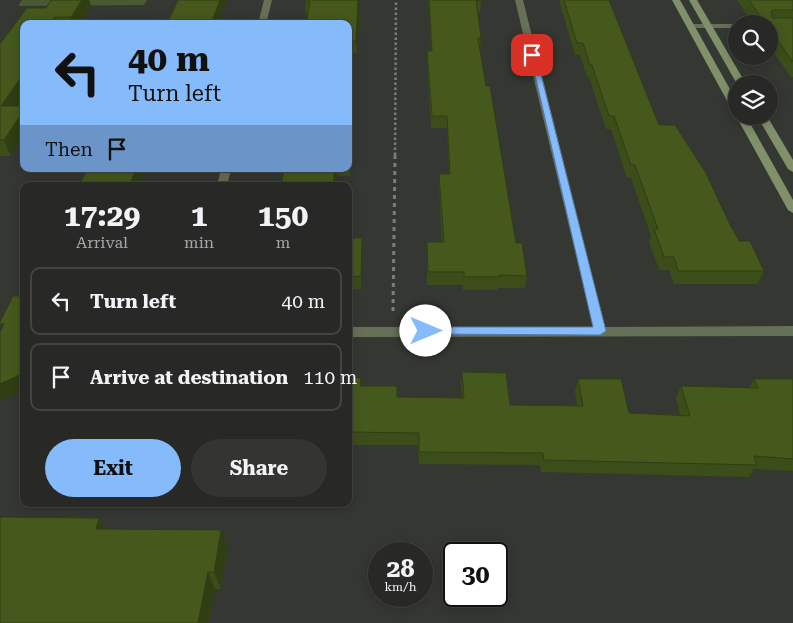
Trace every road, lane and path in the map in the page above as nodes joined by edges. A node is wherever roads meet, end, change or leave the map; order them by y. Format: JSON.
{"nodes":[{"id":1,"x":268,"y":0,"type":"edge"},
{"id":2,"x":396,"y":0,"type":"edge"},
{"id":3,"x":519,"y":0,"type":"edge"},
{"id":4,"x":676,"y":0,"type":"edge"},
{"id":5,"x":692,"y":0,"type":"edge"},
{"id":6,"x":263,"y":20,"type":"edge"},
{"id":7,"x":691,"y":26,"type":"junction"},
{"id":8,"x":708,"y":26,"type":"junction"},
{"id":9,"x":728,"y":26,"type":"edge"},
{"id":10,"x":737,"y":75,"type":"edge"},
{"id":11,"x":728,"y":93,"type":"edge"},
{"id":12,"x":746,"y":125,"type":"edge"},
{"id":13,"x":767,"y":125,"type":"edge"},
{"id":14,"x":793,"y":169,"type":"edge"},
{"id":15,"x":793,"y":210,"type":"edge"},
{"id":16,"x":393,"y":312,"type":"dead end"},
{"id":17,"x":600,"y":331,"type":"junction"},
{"id":18,"x":793,"y":331,"type":"edge"},
{"id":19,"x":352,"y":332,"type":"edge"}],
"edges":[{"from":1,"to":6,"type":"street"},
{"from":2,"to":16,"type":"path"},
{"from":3,"to":17,"type":"street"},
{"from":4,"to":7,"type":"street"},
{"from":5,"to":8,"type":"street"},
{"from":7,"to":8,"type":"street"},
{"from":7,"to":11,"type":"street"},
{"from":8,"to":9,"type":"street"},
{"from":8,"to":10,"type":"street"},
{"from":12,"to":15,"type":"street"},
{"from":13,"to":14,"type":"street"},
{"from":17,"to":18,"type":"street"},
{"from":17,"to":19,"type":"street"}]}
